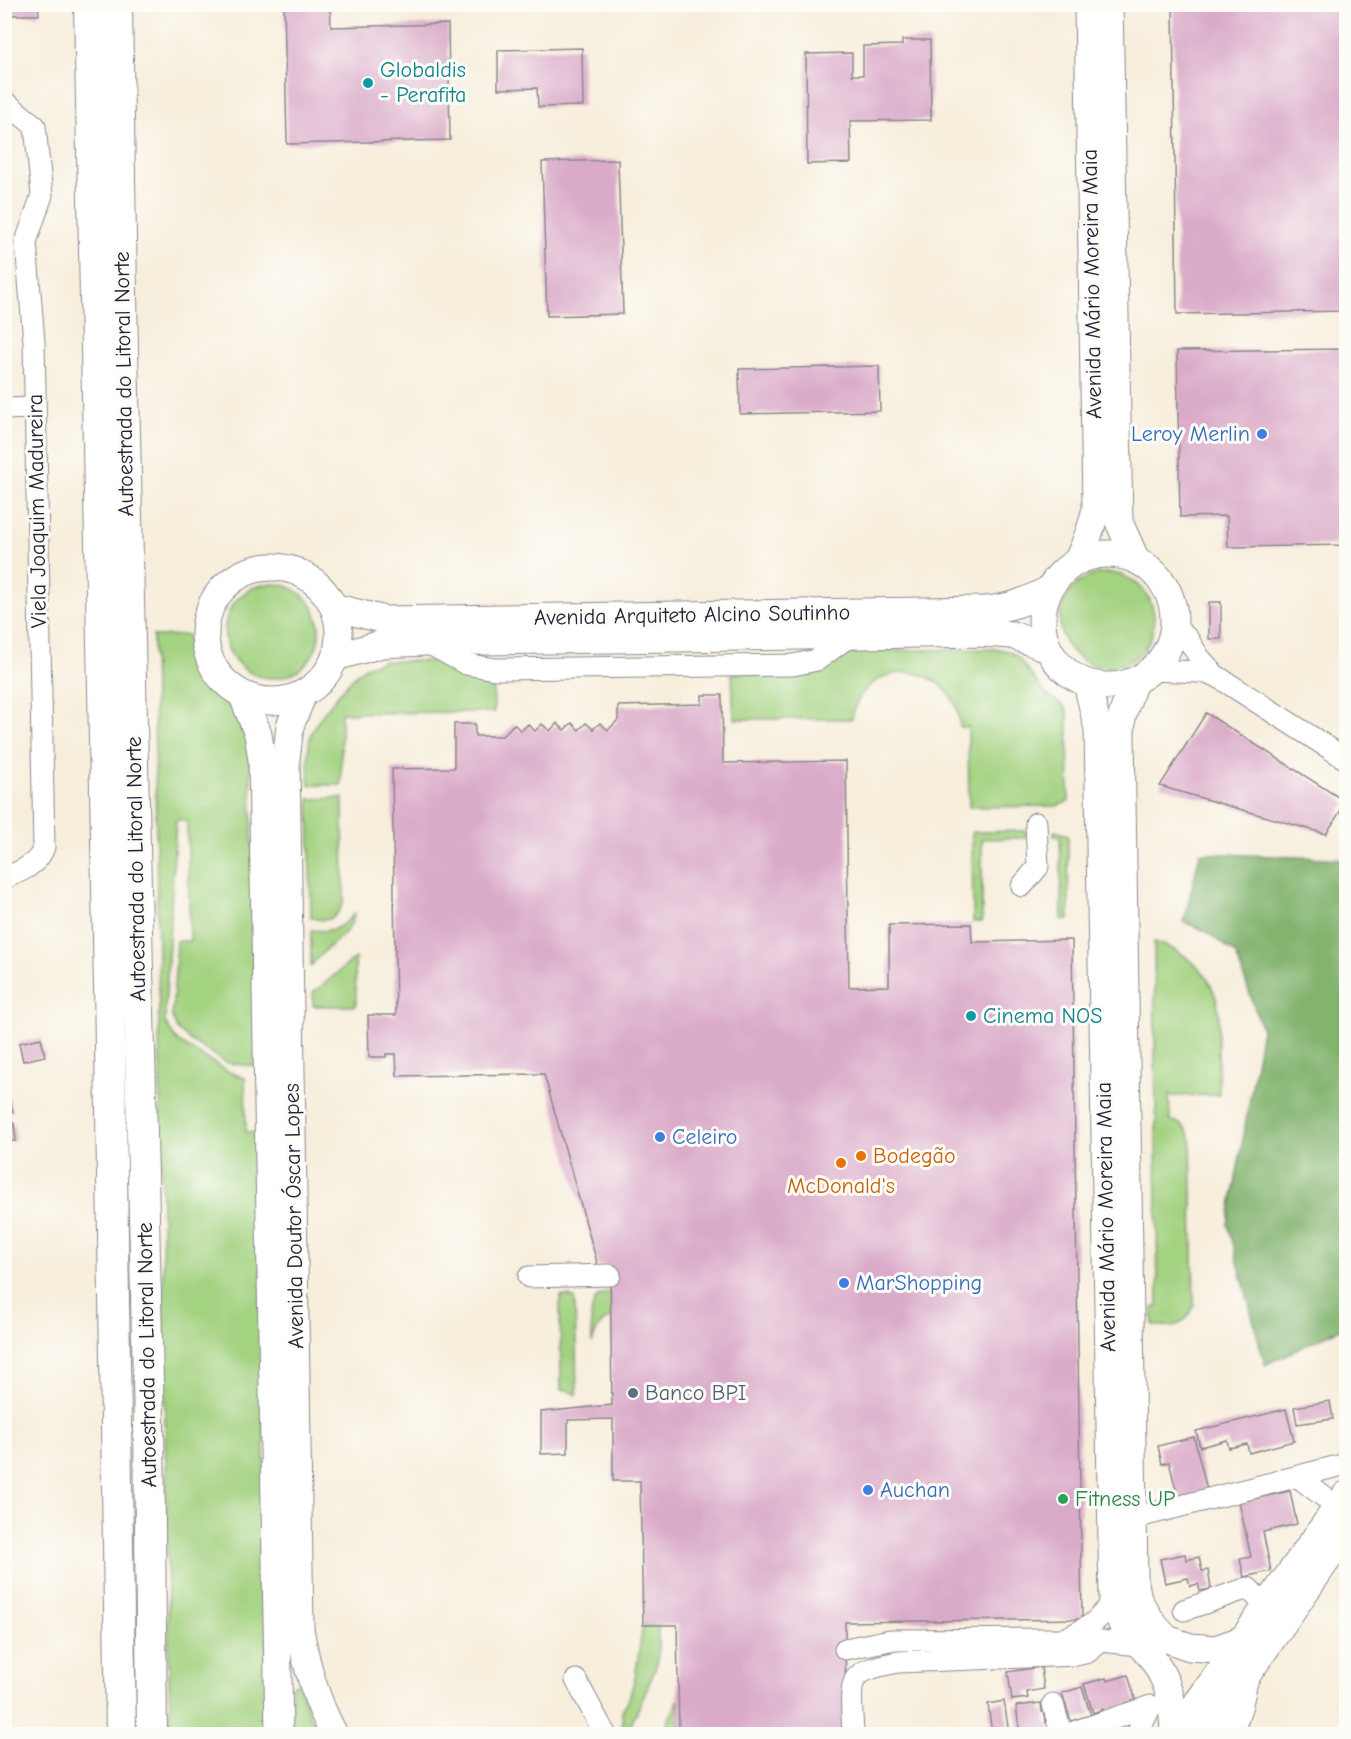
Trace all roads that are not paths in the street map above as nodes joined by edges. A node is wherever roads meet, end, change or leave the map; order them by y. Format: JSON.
{"nodes":[{"id":1,"x":89,"y":4,"type":"edge"},
{"id":2,"x":117,"y":4,"type":"edge"},
{"id":3,"x":1088,"y":4,"type":"edge"},
{"id":4,"x":1109,"y":4,"type":"edge"},
{"id":5,"x":4,"y":101,"type":"edge"},
{"id":6,"x":35,"y":408,"type":"junction"},
{"id":7,"x":4,"y":409,"type":"edge"},
{"id":8,"x":1078,"y":560,"type":"junction"},
{"id":9,"x":1136,"y":560,"type":"junction"},
{"id":10,"x":1048,"y":590,"type":"junction"},
{"id":11,"x":334,"y":607,"type":"junction"},
{"id":12,"x":1174,"y":626,"type":"junction"},
{"id":13,"x":1047,"y":648,"type":"junction"},
{"id":14,"x":335,"y":657,"type":"junction"},
{"id":15,"x":1143,"y":675,"type":"junction"},
{"id":16,"x":1215,"y":675,"type":"junction"},
{"id":17,"x":1087,"y":682,"type":"junction"},
{"id":18,"x":243,"y":694,"type":"junction"},
{"id":19,"x":303,"y":694,"type":"junction"},
{"id":20,"x":1347,"y":759,"type":"edge"},
{"id":21,"x":1036,"y":823,"type":"dead end"},
{"id":22,"x":4,"y":878,"type":"edge"},
{"id":23,"x":1022,"y":886,"type":"dead end"},
{"id":24,"x":610,"y":1275,"type":"dead end"},
{"id":25,"x":529,"y":1277,"type":"dead end"},
{"id":26,"x":1346,"y":1464,"type":"edge"},
{"id":27,"x":1298,"y":1477,"type":"junction"},
{"id":28,"x":1342,"y":1501,"type":"edge"},
{"id":29,"x":1134,"y":1518,"type":"junction"},
{"id":30,"x":1347,"y":1533,"type":"edge"},
{"id":31,"x":1113,"y":1601,"type":"junction"},
{"id":32,"x":1266,"y":1606,"type":"junction"},
{"id":33,"x":1184,"y":1610,"type":"dead end"},
{"id":34,"x":1065,"y":1639,"type":"junction"},
{"id":35,"x":1244,"y":1639,"type":"junction"},
{"id":36,"x":1101,"y":1641,"type":"junction"},
{"id":37,"x":1139,"y":1645,"type":"junction"},
{"id":38,"x":845,"y":1648,"type":"dead end"},
{"id":39,"x":1249,"y":1672,"type":"junction"},
{"id":40,"x":576,"y":1680,"type":"dead end"},
{"id":41,"x":1053,"y":1704,"type":"dead end"},
{"id":42,"x":121,"y":1734,"type":"edge"},
{"id":43,"x":152,"y":1734,"type":"edge"},
{"id":44,"x":279,"y":1734,"type":"edge"},
{"id":45,"x":334,"y":1734,"type":"edge"},
{"id":46,"x":604,"y":1734,"type":"edge"},
{"id":47,"x":853,"y":1734,"type":"edge"},
{"id":48,"x":1061,"y":1734,"type":"edge"},
{"id":49,"x":1068,"y":1734,"type":"edge"},
{"id":50,"x":1137,"y":1734,"type":"edge"},
{"id":51,"x":1175,"y":1734,"type":"edge"},
{"id":52,"x":1202,"y":1734,"type":"edge"},
{"id":53,"x":1230,"y":1734,"type":"edge"}],
"edges":[{"from":1,"to":42,"type":"highway","name":"Autoestrada do Litoral Norte"},
{"from":2,"to":43,"type":"highway","name":"Autoestrada do Litoral Norte"},
{"from":3,"to":8,"type":"main road","name":"Avenida Mário Moreira Maia"},
{"from":4,"to":9,"type":"main road","name":"Avenida Mário Moreira Maia"},
{"from":5,"to":6,"type":"street","name":"Viela Joaquim Madureira"},
{"from":6,"to":7,"type":"street"},
{"from":6,"to":22,"type":"street","name":"Viela Joaquim Madureira"},
{"from":8,"to":9,"type":"main road"},
{"from":8,"to":10,"type":"main road"},
{"from":9,"to":12,"type":"main road"},
{"from":10,"to":11,"type":"main road","name":"Avenida Arquiteto Alcino Soutinho"},
{"from":10,"to":13,"type":"main road"},
{"from":11,"to":14,"type":"main road"},
{"from":11,"to":18,"type":"main road"},
{"from":12,"to":15,"type":"main road"},
{"from":12,"to":16,"type":"street"},
{"from":13,"to":14,"type":"main road","name":"Avenida Arquiteto Alcino Soutinho"},
{"from":13,"to":17,"type":"main road"},
{"from":14,"to":19,"type":"main road"},
{"from":15,"to":16,"type":"street"},
{"from":15,"to":17,"type":"main road"},
{"from":15,"to":29,"type":"main road","name":"Avenida Mário Moreira Maia"},
{"from":16,"to":20,"type":"street"},
{"from":17,"to":31,"type":"main road","name":"Avenida Mário Moreira Maia"},
{"from":18,"to":19,"type":"main road"},
{"from":18,"to":44,"type":"main road","name":"Avenida Doutor Óscar Lopes"},
{"from":19,"to":45,"type":"main road","name":"Avenida Doutor Óscar Lopes"},
{"from":21,"to":23,"type":"street"},
{"from":24,"to":25,"type":"street"},
{"from":26,"to":27,"type":"street"},
{"from":27,"to":28,"type":"street"},
{"from":27,"to":29,"type":"street"},
{"from":28,"to":32,"type":"main road"},
{"from":29,"to":35,"type":"main road","name":"Avenida Mário Moreira Maia"},
{"from":30,"to":39,"type":"main road"},
{"from":31,"to":34,"type":"street"},
{"from":31,"to":37,"type":"main road","name":"Avenida Mário Moreira Maia"},
{"from":32,"to":33,"type":"street"},
{"from":32,"to":35,"type":"main road"},
{"from":34,"to":36,"type":"street"},
{"from":34,"to":38,"type":"street"},
{"from":35,"to":51,"type":"main road"},
{"from":36,"to":37,"type":"street"},
{"from":36,"to":47,"type":"street"},
{"from":37,"to":51,"type":"main road","name":"Avenida Mário Moreira Maia"},
{"from":39,"to":52,"type":"main road"},
{"from":39,"to":53,"type":"street"},
{"from":40,"to":46,"type":"street"},
{"from":41,"to":48,"type":"street"},
{"from":49,"to":50,"type":"street"}]}
